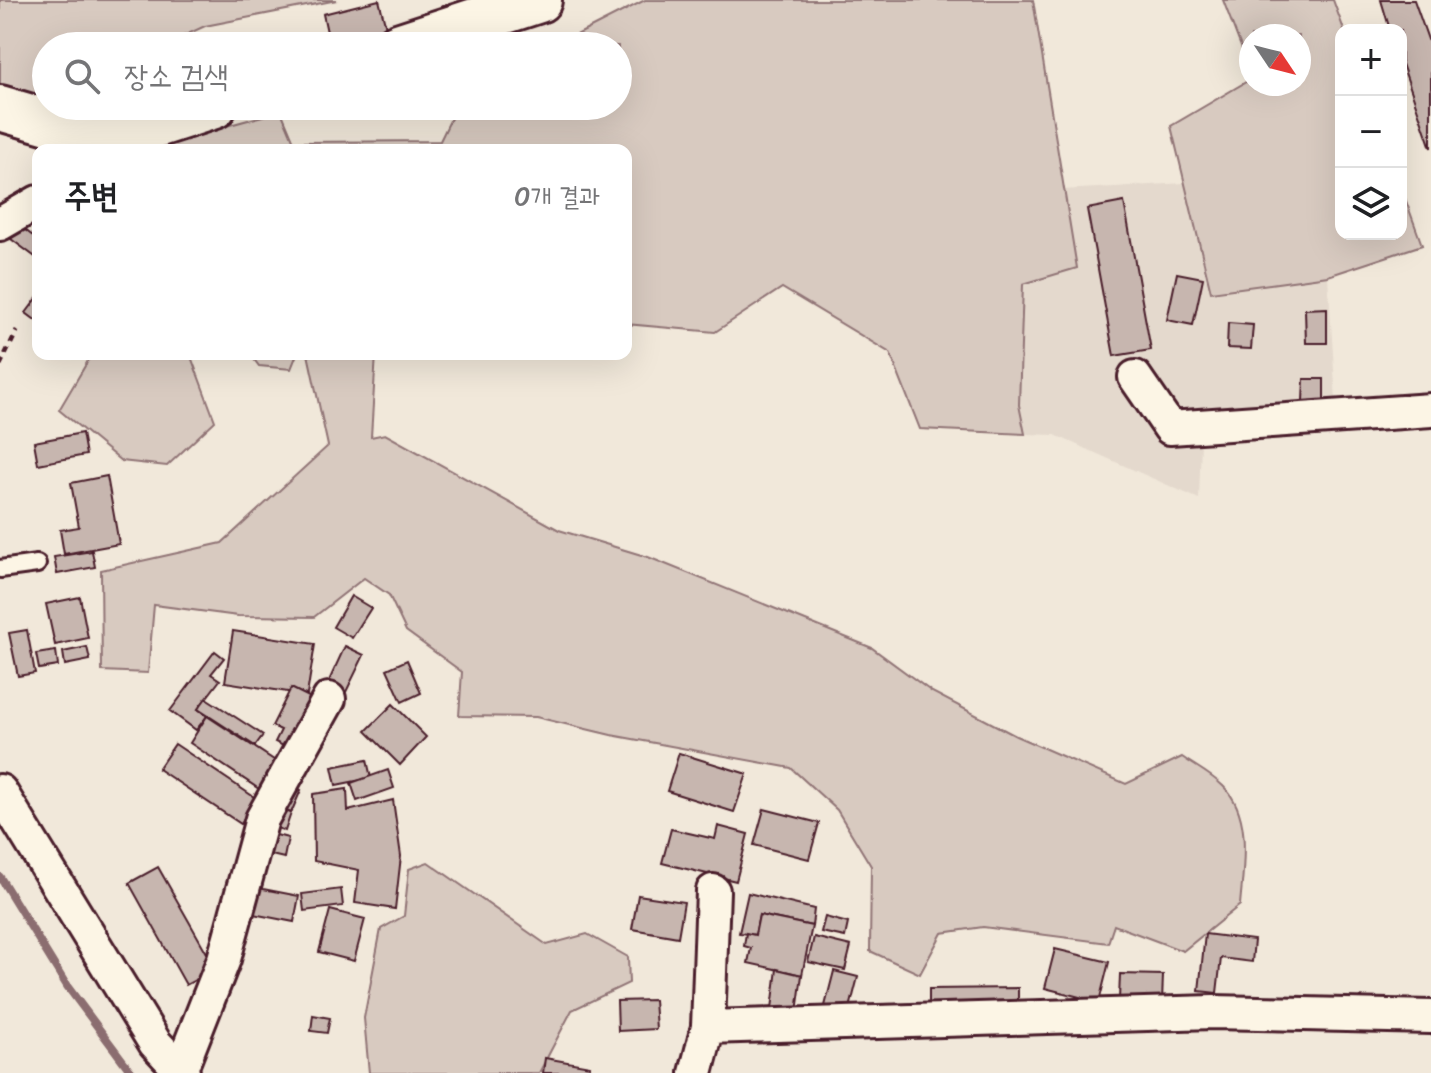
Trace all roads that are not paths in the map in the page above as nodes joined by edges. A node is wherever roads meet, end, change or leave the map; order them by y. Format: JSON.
{"nodes":[{"id":1,"x":539,"y":0,"type":"edge"},
{"id":2,"x":441,"y":32,"type":"edge"},
{"id":3,"x":0,"y":108,"type":"edge"},
{"id":4,"x":32,"y":119,"type":"edge"},
{"id":5,"x":34,"y":120,"type":"edge"},
{"id":6,"x":175,"y":120,"type":"edge"},
{"id":7,"x":103,"y":144,"type":"edge"},
{"id":8,"x":109,"y":144,"type":"edge"},
{"id":9,"x":32,"y":205,"type":"edge"},
{"id":10,"x":0,"y":224,"type":"edge"},
{"id":11,"x":1135,"y":377,"type":"dead end"},
{"id":12,"x":1431,"y":410,"type":"edge"},
{"id":13,"x":37,"y":564,"type":"dead end"},
{"id":14,"x":0,"y":569,"type":"edge"},
{"id":15,"x":329,"y":699,"type":"dead end"},
{"id":16,"x":0,"y":791,"type":"edge"},
{"id":17,"x":713,"y":891,"type":"dead end"},
{"id":18,"x":1431,"y":1017,"type":"edge"},
{"id":19,"x":708,"y":1027,"type":"junction"},
{"id":20,"x":182,"y":1072,"type":"edge"},
{"id":21,"x":696,"y":1073,"type":"edge"}],
"edges":[{"from":1,"to":2,"type":"street"},
{"from":3,"to":4,"type":"street"},
{"from":5,"to":7,"type":"street"},
{"from":6,"to":8,"type":"street"},
{"from":9,"to":10,"type":"street"},
{"from":11,"to":12,"type":"street"},
{"from":13,"to":14,"type":"lane"},
{"from":15,"to":20,"type":"street"},
{"from":16,"to":20,"type":"street"},
{"from":17,"to":19,"type":"street"},
{"from":18,"to":19,"type":"street"},
{"from":19,"to":21,"type":"street"}]}
